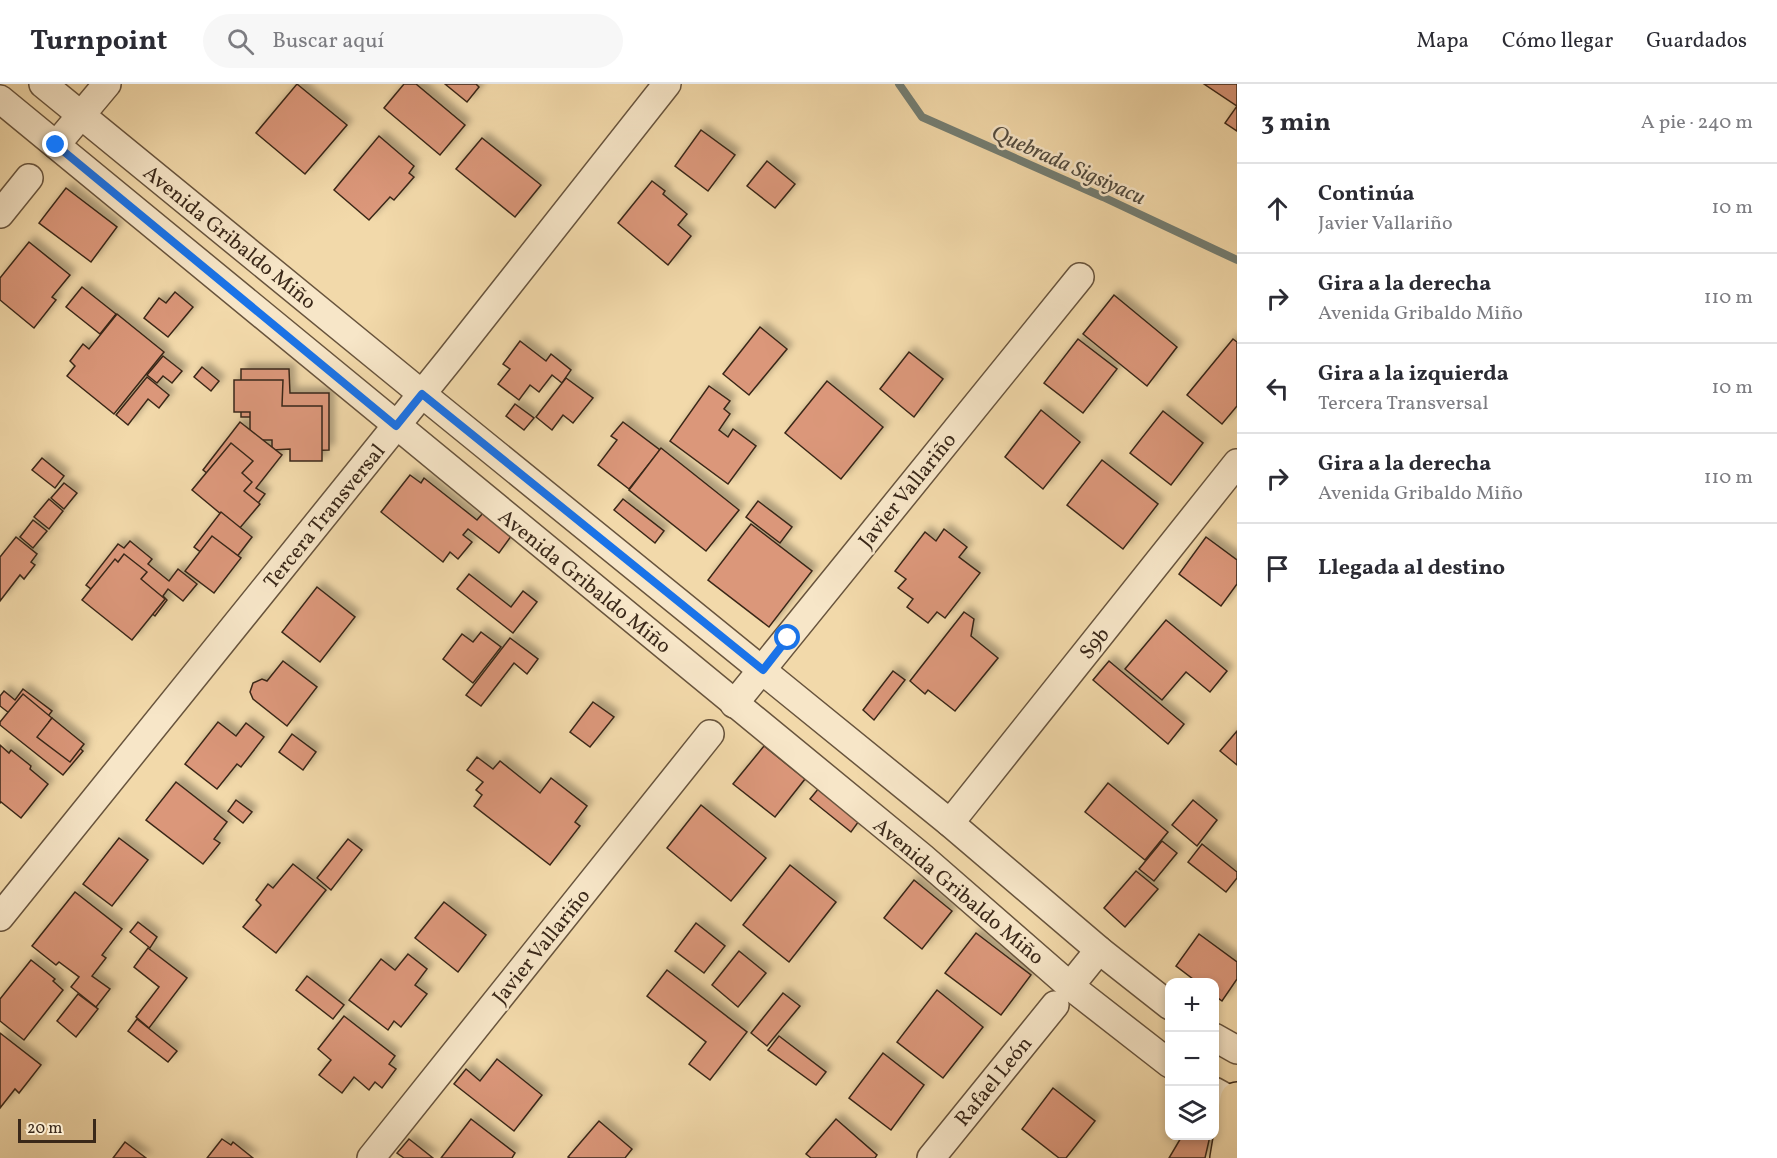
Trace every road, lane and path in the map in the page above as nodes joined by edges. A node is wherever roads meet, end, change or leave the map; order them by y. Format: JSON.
{"nodes":[{"id":1,"x":43,"y":84,"type":"edge"},
{"id":2,"x":107,"y":84,"type":"edge"},
{"id":3,"x":667,"y":84,"type":"edge"},
{"id":4,"x":0,"y":99,"type":"edge"},
{"id":5,"x":81,"y":115,"type":"junction"},
{"id":6,"x":56,"y":145,"type":"junction"},
{"id":7,"x":29,"y":178,"type":"dead end"},
{"id":8,"x":0,"y":214,"type":"edge"},
{"id":9,"x":1080,"y":277,"type":"dead end"},
{"id":10,"x":422,"y":394,"type":"junction"},
{"id":11,"x":396,"y":426,"type":"junction"},
{"id":12,"x":1237,"y":463,"type":"edge"},
{"id":13,"x":763,"y":670,"type":"junction"},
{"id":14,"x":734,"y":704,"type":"junction"},
{"id":15,"x":711,"y":734,"type":"dead end"},
{"id":16,"x":950,"y":823,"type":"junction"},
{"id":17,"x":0,"y":917,"type":"edge"},
{"id":18,"x":1099,"y":950,"type":"junction"},
{"id":19,"x":1063,"y":995,"type":"junction"},
{"id":20,"x":1165,"y":1002,"type":"edge"},
{"id":21,"x":1219,"y":1039,"type":"edge"},
{"id":22,"x":1237,"y":1050,"type":"edge"},
{"id":23,"x":1165,"y":1061,"type":"edge"},
{"id":24,"x":1229,"y":1098,"type":"edge"},
{"id":25,"x":371,"y":1158,"type":"edge"},
{"id":26,"x":931,"y":1158,"type":"edge"},
{"id":27,"x":1227,"y":1158,"type":"edge"}],
"edges":[{"from":1,"to":5,"type":"street","name":"Avenida Gribaldo Miño"},
{"from":2,"to":5,"type":"street"},
{"from":3,"to":10,"type":"street","name":"Tercera Transversal"},
{"from":4,"to":6,"type":"street","name":"Avenida Gribaldo Miño"},
{"from":5,"to":6,"type":"street"},
{"from":5,"to":10,"type":"street","name":"Avenida Gribaldo Miño"},
{"from":6,"to":11,"type":"street","name":"Avenida Gribaldo Miño"},
{"from":7,"to":8,"type":"street"},
{"from":9,"to":13,"type":"street","name":"Javier Vallariño"},
{"from":10,"to":11,"type":"street","name":"Tercera Transversal"},
{"from":10,"to":13,"type":"street","name":"Avenida Gribaldo Miño"},
{"from":11,"to":14,"type":"street","name":"Avenida Gribaldo Miño"},
{"from":11,"to":17,"type":"street","name":"Tercera Transversal"},
{"from":12,"to":16,"type":"street","name":"S9b"},
{"from":13,"to":14,"type":"street","name":"Javier Vallariño"},
{"from":13,"to":16,"type":"street","name":"Avenida Gribaldo Miño"},
{"from":14,"to":19,"type":"street","name":"Avenida Gribaldo Miño"},
{"from":15,"to":25,"type":"street","name":"Javier Vallariño"},
{"from":16,"to":18,"type":"street","name":"Avenida Gribaldo Miño"},
{"from":18,"to":19,"type":"street","name":"Rafael León"},
{"from":18,"to":20,"type":"street","name":"Avenida Gribaldo Miño"},
{"from":19,"to":23,"type":"street","name":"Avenida Gribaldo Miño"},
{"from":19,"to":26,"type":"street","name":"Rafael León"},
{"from":21,"to":22,"type":"street"},
{"from":24,"to":27,"type":"main road"}]}
